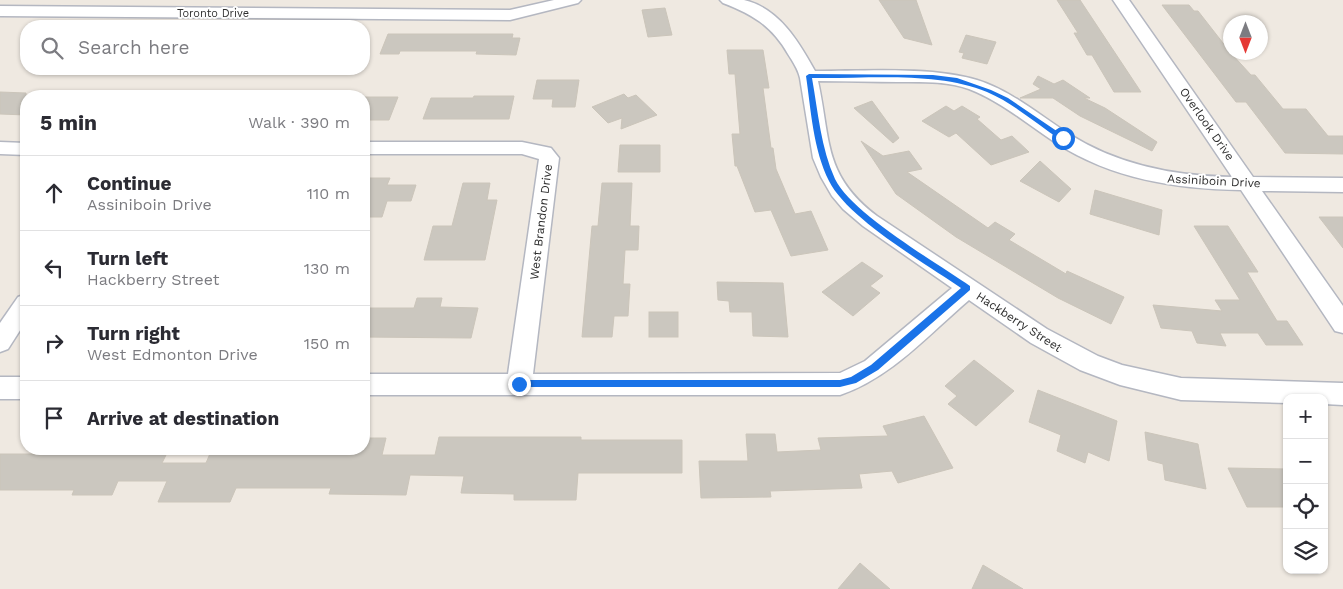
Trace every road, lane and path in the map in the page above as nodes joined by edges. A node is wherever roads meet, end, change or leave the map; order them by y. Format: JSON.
{"nodes":[{"id":1,"x":202,"y":0,"type":"edge"},
{"id":2,"x":573,"y":0,"type":"edge"},
{"id":3,"x":1121,"y":0,"type":"edge"},
{"id":4,"x":740,"y":2,"type":"edge"},
{"id":5,"x":320,"y":7,"type":"edge"},
{"id":6,"x":0,"y":11,"type":"edge"},
{"id":7,"x":192,"y":13,"type":"junction"},
{"id":8,"x":809,"y":76,"type":"junction"},
{"id":9,"x":0,"y":148,"type":"edge"},
{"id":10,"x":370,"y":148,"type":"edge"},
{"id":11,"x":20,"y":149,"type":"edge"},
{"id":12,"x":1248,"y":184,"type":"junction"},
{"id":13,"x":1343,"y":185,"type":"edge"},
{"id":14,"x":967,"y":288,"type":"junction"},
{"id":15,"x":20,"y":312,"type":"edge"},
{"id":16,"x":1343,"y":324,"type":"edge"},
{"id":17,"x":0,"y":342,"type":"edge"},
{"id":18,"x":519,"y":384,"type":"junction"},
{"id":19,"x":370,"y":385,"type":"edge"},
{"id":20,"x":0,"y":388,"type":"edge"},
{"id":21,"x":20,"y":388,"type":"edge"},
{"id":22,"x":1343,"y":394,"type":"edge"}],
"edges":[{"from":1,"to":7,"type":"street"},
{"from":2,"to":5,"type":"street","name":"Toronto Drive"},
{"from":3,"to":12,"type":"street","name":"Overlook Drive"},
{"from":4,"to":8,"type":"street","name":"Hackberry Street"},
{"from":5,"to":7,"type":"street","name":"Toronto Drive"},
{"from":6,"to":7,"type":"street","name":"Toronto Drive"},
{"from":8,"to":12,"type":"street","name":"Assiniboin Drive"},
{"from":8,"to":14,"type":"street","name":"Hackberry Street"},
{"from":9,"to":11,"type":"street"},
{"from":10,"to":18,"type":"street","name":"West Brandon Drive"},
{"from":12,"to":13,"type":"street","name":"Assiniboin Drive"},
{"from":12,"to":16,"type":"street","name":"Overlook Drive"},
{"from":14,"to":18,"type":"street"},
{"from":14,"to":22,"type":"street","name":"Hackberry Street"},
{"from":15,"to":17,"type":"street"},
{"from":18,"to":19,"type":"street"},
{"from":20,"to":21,"type":"street"}]}
